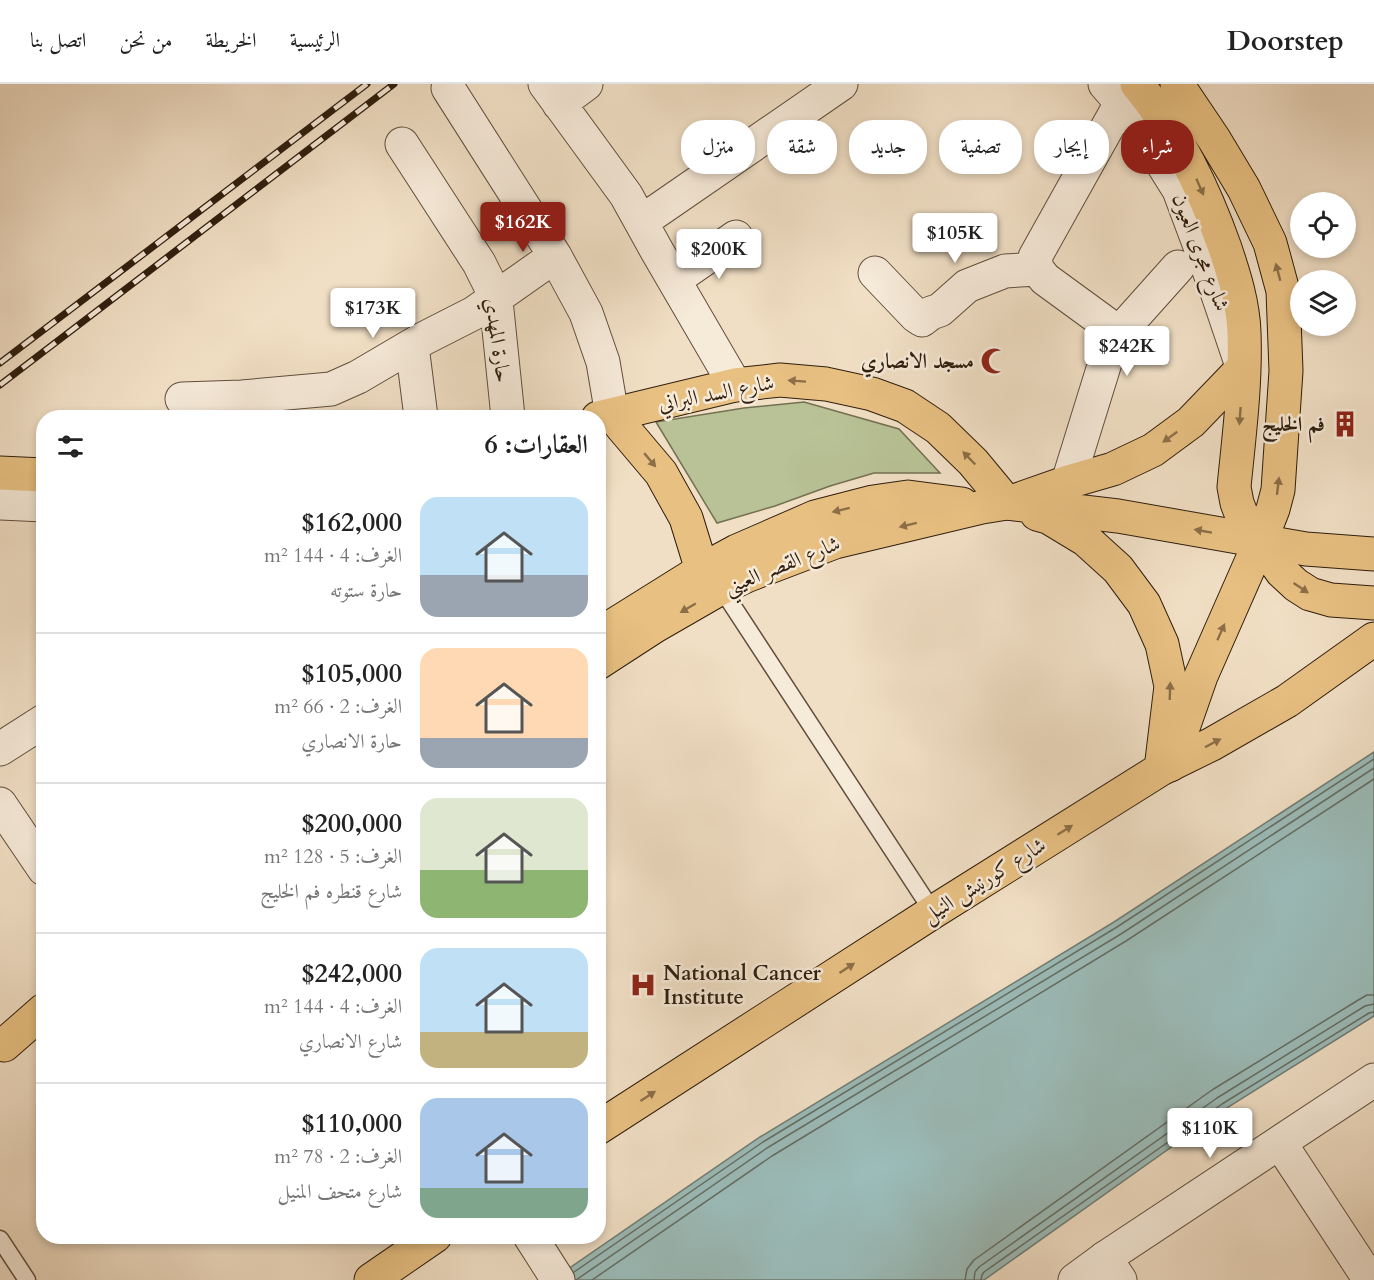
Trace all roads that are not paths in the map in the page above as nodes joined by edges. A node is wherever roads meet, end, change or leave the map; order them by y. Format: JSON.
{"nodes":[{"id":1,"x":586,"y":84,"type":"edge"},
{"id":2,"x":841,"y":84,"type":"edge"},
{"id":3,"x":448,"y":88,"type":"dead end"},
{"id":4,"x":1138,"y":91,"type":"edge"},
{"id":5,"x":552,"y":94,"type":"edge"},
{"id":6,"x":402,"y":144,"type":"dead end"},
{"id":7,"x":641,"y":222,"type":"junction"},
{"id":8,"x":736,"y":237,"type":"dead end"},
{"id":9,"x":555,"y":256,"type":"junction"},
{"id":10,"x":1178,"y":267,"type":"dead end"},
{"id":11,"x":1037,"y":269,"type":"junction"},
{"id":12,"x":875,"y":273,"type":"dead end"},
{"id":13,"x":674,"y":280,"type":"junction"},
{"id":14,"x":495,"y":298,"type":"junction"},
{"id":15,"x":1119,"y":333,"type":"junction"},
{"id":16,"x":412,"y":346,"type":"junction"},
{"id":17,"x":1243,"y":368,"type":"junction"},
{"id":18,"x":735,"y":385,"type":"junction"},
{"id":19,"x":182,"y":399,"type":"dead end"},
{"id":20,"x":420,"y":410,"type":"edge"},
{"id":21,"x":507,"y":410,"type":"edge"},
{"id":22,"x":605,"y":410,"type":"edge"},
{"id":23,"x":606,"y":417,"type":"edge"},
{"id":24,"x":606,"y":418,"type":"edge"},
{"id":25,"x":0,"y":473,"type":"edge"},
{"id":26,"x":36,"y":474,"type":"edge"},
{"id":27,"x":1068,"y":482,"type":"junction"},
{"id":28,"x":0,"y":503,"type":"edge"},
{"id":29,"x":36,"y":505,"type":"edge"},
{"id":30,"x":994,"y":505,"type":"junction"},
{"id":31,"x":1260,"y":542,"type":"junction"},
{"id":32,"x":1374,"y":554,"type":"edge"},
{"id":33,"x":711,"y":579,"type":"junction"},
{"id":34,"x":1374,"y":603,"type":"edge"},
{"id":35,"x":606,"y":631,"type":"edge"},
{"id":36,"x":1374,"y":639,"type":"edge"},
{"id":37,"x":606,"y":658,"type":"edge"},
{"id":38,"x":36,"y":726,"type":"edge"},
{"id":39,"x":0,"y":749,"type":"edge"},
{"id":40,"x":1166,"y":767,"type":"junction"},
{"id":41,"x":0,"y":804,"type":"edge"},
{"id":42,"x":36,"y":857,"type":"edge"},
{"id":43,"x":933,"y":912,"type":"junction"},
{"id":44,"x":36,"y":1017,"type":"edge"},
{"id":45,"x":36,"y":1027,"type":"edge"},
{"id":46,"x":2,"y":1046,"type":"edge"},
{"id":47,"x":1374,"y":1080,"type":"edge"},
{"id":48,"x":606,"y":1123,"type":"edge"},
{"id":49,"x":1280,"y":1143,"type":"junction"},
{"id":50,"x":0,"y":1239,"type":"edge"},
{"id":51,"x":423,"y":1244,"type":"edge"},
{"id":52,"x":535,"y":1244,"type":"edge"},
{"id":53,"x":1113,"y":1269,"type":"edge"},
{"id":54,"x":553,"y":1273,"type":"edge"},
{"id":55,"x":27,"y":1280,"type":"edge"},
{"id":56,"x":371,"y":1280,"type":"edge"},
{"id":57,"x":1075,"y":1280,"type":"edge"},
{"id":58,"x":1370,"y":1280,"type":"edge"}],
"edges":[{"from":1,"to":5,"type":"street"},
{"from":2,"to":7,"type":"street"},
{"from":3,"to":9,"type":"street"},
{"from":4,"to":11,"type":"street"},
{"from":4,"to":17,"type":"main road","name":"شارع مجرى العيون"},
{"from":31,"to":4,"type":"main road","one_way":true},
{"from":5,"to":7,"type":"street"},
{"from":6,"to":14,"type":"street","name":"حارة المهدي"},
{"from":7,"to":13,"type":"street"},
{"from":8,"to":13,"type":"street"},
{"from":9,"to":14,"type":"street"},
{"from":9,"to":22,"type":"street"},
{"from":10,"to":15,"type":"street"},
{"from":11,"to":12,"type":"street"},
{"from":11,"to":15,"type":"street"},
{"from":13,"to":18,"type":"street"},
{"from":14,"to":16,"type":"street"},
{"from":14,"to":21,"type":"street","name":"حارة المهدي"},
{"from":15,"to":27,"type":"street"},
{"from":16,"to":19,"type":"street"},
{"from":16,"to":20,"type":"street"},
{"from":17,"to":27,"type":"main road","one_way":true},
{"from":17,"to":31,"type":"main road","name":"شارع مجرى العيون","one_way":true},
{"from":18,"to":23,"type":"main road","name":"شارع السد البراني"},
{"from":30,"to":18,"type":"main road","name":"شارع السد البراني","one_way":true},
{"from":24,"to":33,"type":"main road","one_way":true},
{"from":25,"to":26,"type":"main road"},
{"from":27,"to":30,"type":"main road"},
{"from":28,"to":29,"type":"street"},
{"from":31,"to":30,"type":"main road","name":"شارع القصر العيني","one_way":true},
{"from":30,"to":33,"type":"main road","name":"شارع القصر العيني","one_way":true},
{"from":40,"to":30,"type":"main road","one_way":true},
{"from":31,"to":32,"type":"main road"},
{"from":31,"to":34,"type":"main road","name":"شارع مجرى العيون","one_way":true},
{"from":40,"to":31,"type":"main road","one_way":true},
{"from":33,"to":35,"type":"main road","name":"شارع القصر العيني"},
{"from":33,"to":37,"type":"main road","name":"شارع القصر العيني","one_way":true},
{"from":33,"to":43,"type":"lane"},
{"from":40,"to":36,"type":"main road","name":"شارع كورنيش النيل","one_way":true},
{"from":38,"to":39,"type":"street"},
{"from":43,"to":40,"type":"main road","name":"شارع كورنيش النيل","one_way":true},
{"from":41,"to":42,"type":"street"},
{"from":48,"to":43,"type":"main road","name":"شارع كورنيش النيل","one_way":true},
{"from":44,"to":46,"type":"main road"},
{"from":45,"to":46,"type":"main road"},
{"from":47,"to":49,"type":"street"},
{"from":49,"to":53,"type":"street"},
{"from":49,"to":58,"type":"street"},
{"from":50,"to":55,"type":"lane"},
{"from":51,"to":56,"type":"main road"},
{"from":52,"to":54,"type":"street"},
{"from":53,"to":57,"type":"street"}]}
